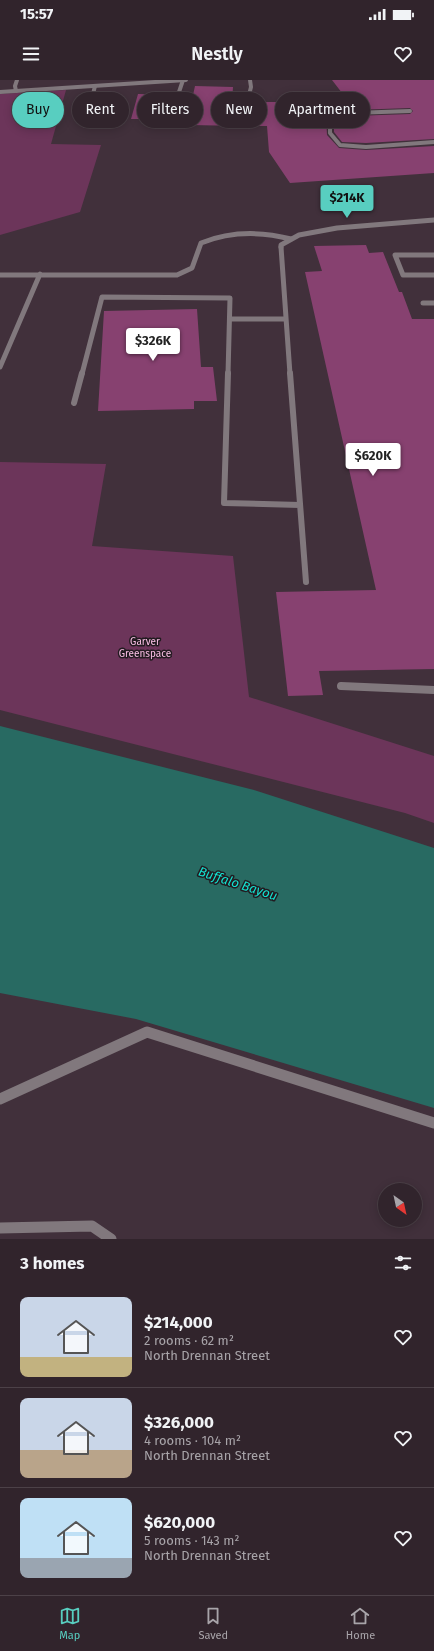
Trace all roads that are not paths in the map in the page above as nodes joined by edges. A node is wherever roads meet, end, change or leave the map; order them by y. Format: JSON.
{"nodes":[{"id":1,"x":17,"y":80,"type":"edge"},
{"id":2,"x":183,"y":80,"type":"edge"},
{"id":3,"x":186,"y":80,"type":"edge"},
{"id":4,"x":250,"y":80,"type":"edge"},
{"id":5,"x":156,"y":81,"type":"edge"},
{"id":6,"x":95,"y":86,"type":"junction"},
{"id":7,"x":16,"y":91,"type":"junction"},
{"id":8,"x":0,"y":92,"type":"edge"},
{"id":9,"x":94,"y":92,"type":"edge"},
{"id":10,"x":179,"y":92,"type":"dead end"},
{"id":11,"x":250,"y":92,"type":"edge"},
{"id":12,"x":410,"y":111,"type":"dead end"},
{"id":13,"x":434,"y":142,"type":"edge"},
{"id":14,"x":434,"y":220,"type":"edge"},
{"id":15,"x":291,"y":239,"type":"junction"},
{"id":16,"x":434,"y":255,"type":"edge"},
{"id":17,"x":40,"y":274,"type":"junction"},
{"id":18,"x":0,"y":275,"type":"edge"},
{"id":19,"x":434,"y":275,"type":"edge"},
{"id":20,"x":423,"y":303,"type":"dead end"},
{"id":21,"x":434,"y":303,"type":"edge"},
{"id":22,"x":230,"y":319,"type":"junction"},
{"id":23,"x":286,"y":319,"type":"junction"},
{"id":24,"x":0,"y":367,"type":"edge"},
{"id":25,"x":74,"y":404,"type":"dead end"},
{"id":26,"x":300,"y":505,"type":"junction"},
{"id":27,"x":306,"y":582,"type":"dead end"},
{"id":28,"x":341,"y":686,"type":"dead end"},
{"id":29,"x":434,"y":690,"type":"edge"},
{"id":30,"x":0,"y":1099,"type":"edge"},
{"id":31,"x":434,"y":1123,"type":"edge"},
{"id":32,"x":0,"y":1228,"type":"edge"},
{"id":33,"x":111,"y":1239,"type":"edge"}],
"edges":[{"from":1,"to":7,"type":"street"},
{"from":2,"to":3,"type":"street"},
{"from":2,"to":5,"type":"street"},
{"from":2,"to":10,"type":"street"},
{"from":4,"to":11,"type":"street"},
{"from":5,"to":6,"type":"street"},
{"from":6,"to":7,"type":"street"},
{"from":6,"to":9,"type":"street"},
{"from":7,"to":8,"type":"street"},
{"from":12,"to":13,"type":"street"},
{"from":14,"to":15,"type":"street"},
{"from":15,"to":17,"type":"street"},
{"from":15,"to":23,"type":"street"},
{"from":16,"to":19,"type":"street"},
{"from":17,"to":18,"type":"street"},
{"from":17,"to":24,"type":"street"},
{"from":20,"to":21,"type":"street"},
{"from":22,"to":23,"type":"street"},
{"from":22,"to":25,"type":"street"},
{"from":22,"to":26,"type":"street"},
{"from":23,"to":26,"type":"street"},
{"from":26,"to":27,"type":"street"},
{"from":28,"to":29,"type":"street"},
{"from":30,"to":31,"type":"street"},
{"from":32,"to":33,"type":"street"}]}
